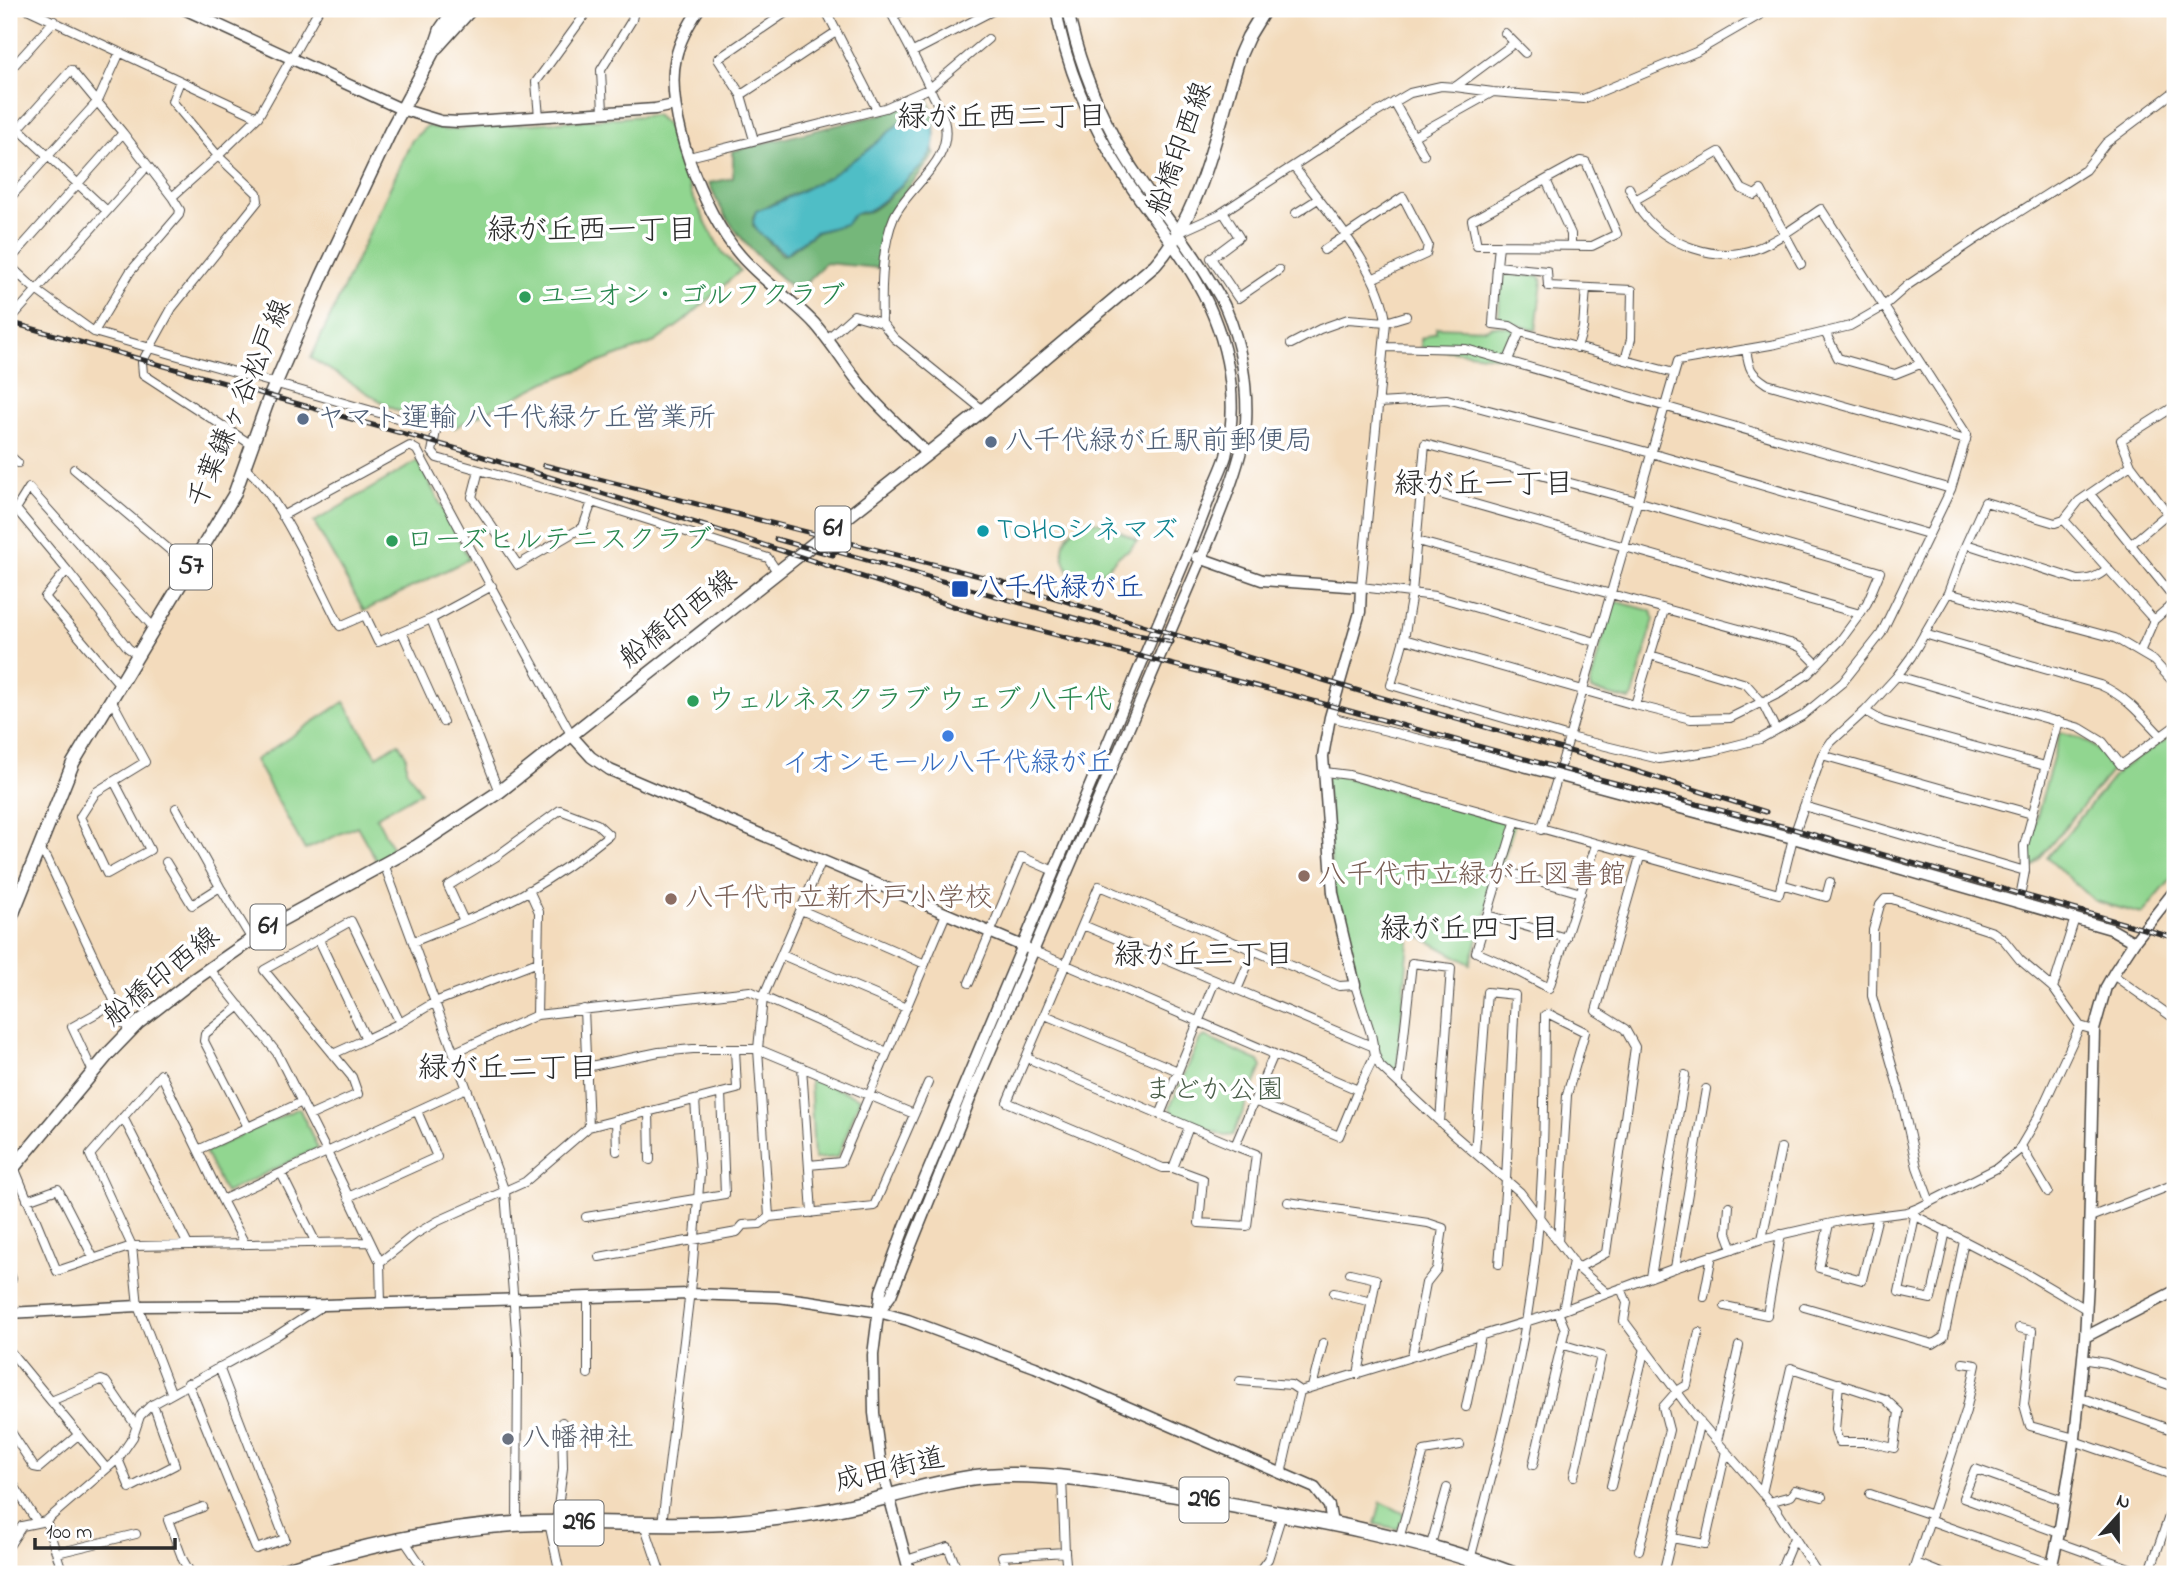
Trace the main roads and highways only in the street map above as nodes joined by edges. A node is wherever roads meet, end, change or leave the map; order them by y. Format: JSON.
{"nodes":[{"id":1,"x":455,"y":9,"type":"edge"},
{"id":2,"x":471,"y":9,"type":"edge"},
{"id":3,"x":1265,"y":9,"type":"edge"},
{"id":4,"x":434,"y":50,"type":"junction"},
{"id":5,"x":9,"y":922,"type":"edge"},
{"id":6,"x":11,"y":1170,"type":"edge"},
{"id":7,"x":312,"y":1569,"type":"edge"},
{"id":8,"x":273,"y":1574,"type":"edge"},
{"id":9,"x":1508,"y":1574,"type":"edge"}],
"edges":[{"from":1,"to":4,"type":"main road","name":"千葉鎌ヶ谷松戸線","number":"57"},
{"from":2,"to":4,"type":"main road","name":"千葉鎌ヶ谷松戸線","number":"57"},
{"from":3,"to":6,"type":"main road","name":"船橋印西線","number":"61"},
{"from":4,"to":5,"type":"main road","name":"千葉鎌ヶ谷松戸線","number":"57"},
{"from":7,"to":8,"type":"highway","name":"成田街道","number":"296"},
{"from":7,"to":9,"type":"highway","name":"成田街道","number":"296"}]}
